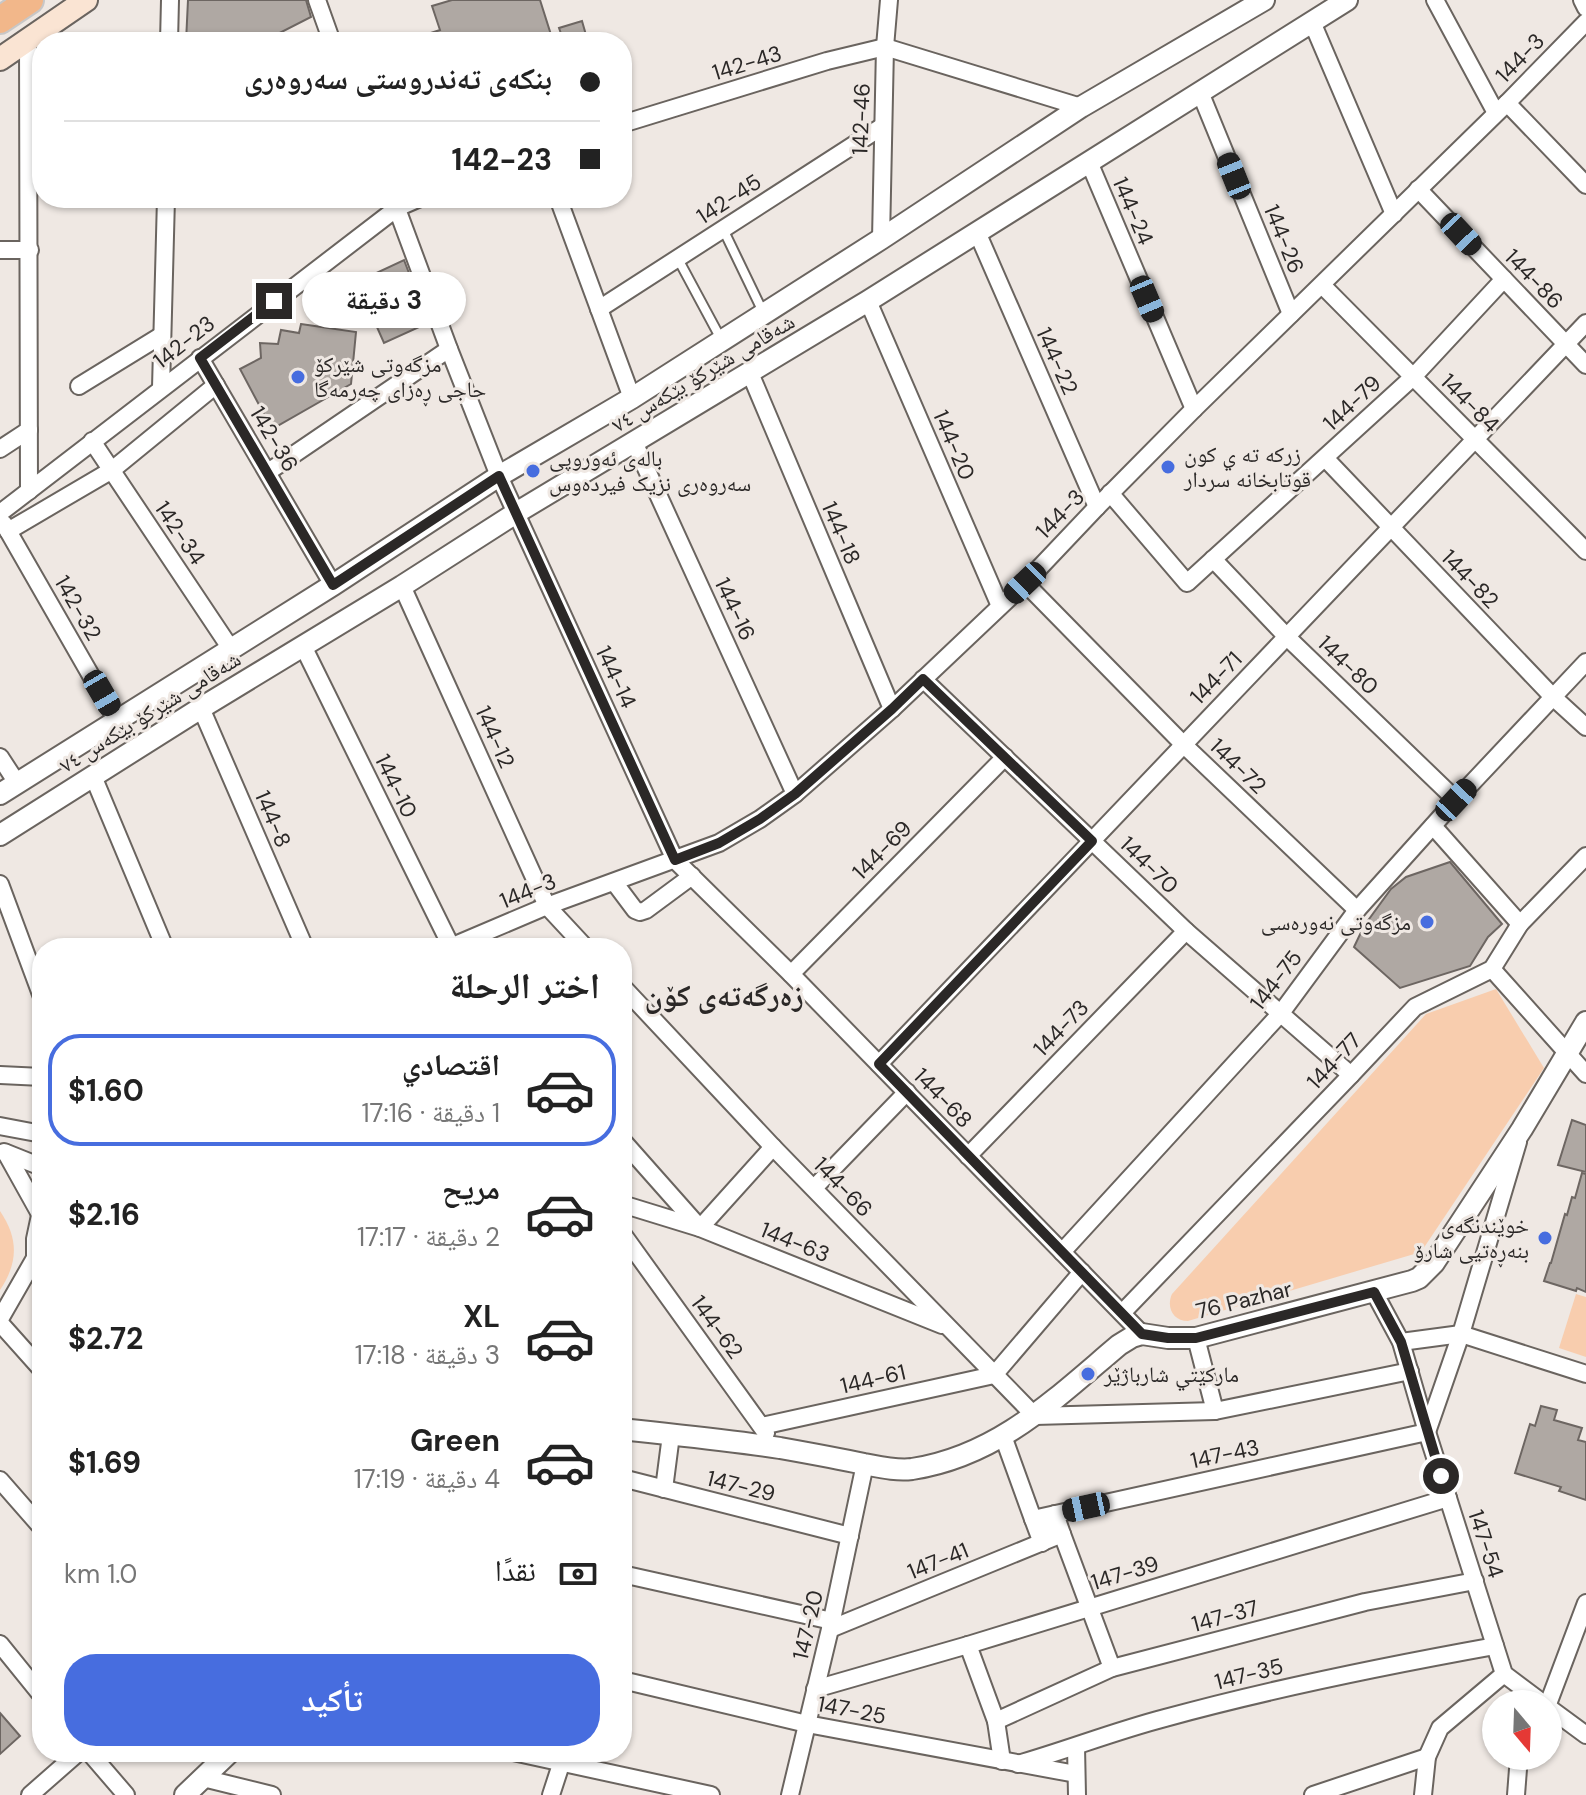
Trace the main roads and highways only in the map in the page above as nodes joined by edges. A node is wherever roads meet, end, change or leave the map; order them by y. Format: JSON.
{"nodes":[{"id":1,"x":30,"y":0,"type":"edge"},
{"id":2,"x":86,"y":0,"type":"edge"},
{"id":3,"x":0,"y":20,"type":"edge"},
{"id":4,"x":38,"y":32,"type":"edge"},
{"id":5,"x":32,"y":36,"type":"edge"},
{"id":6,"x":0,"y":59,"type":"edge"}],
"edges":[{"from":1,"to":3,"type":"highway"},
{"from":2,"to":4,"type":"main road"},
{"from":5,"to":6,"type":"main road"}]}
